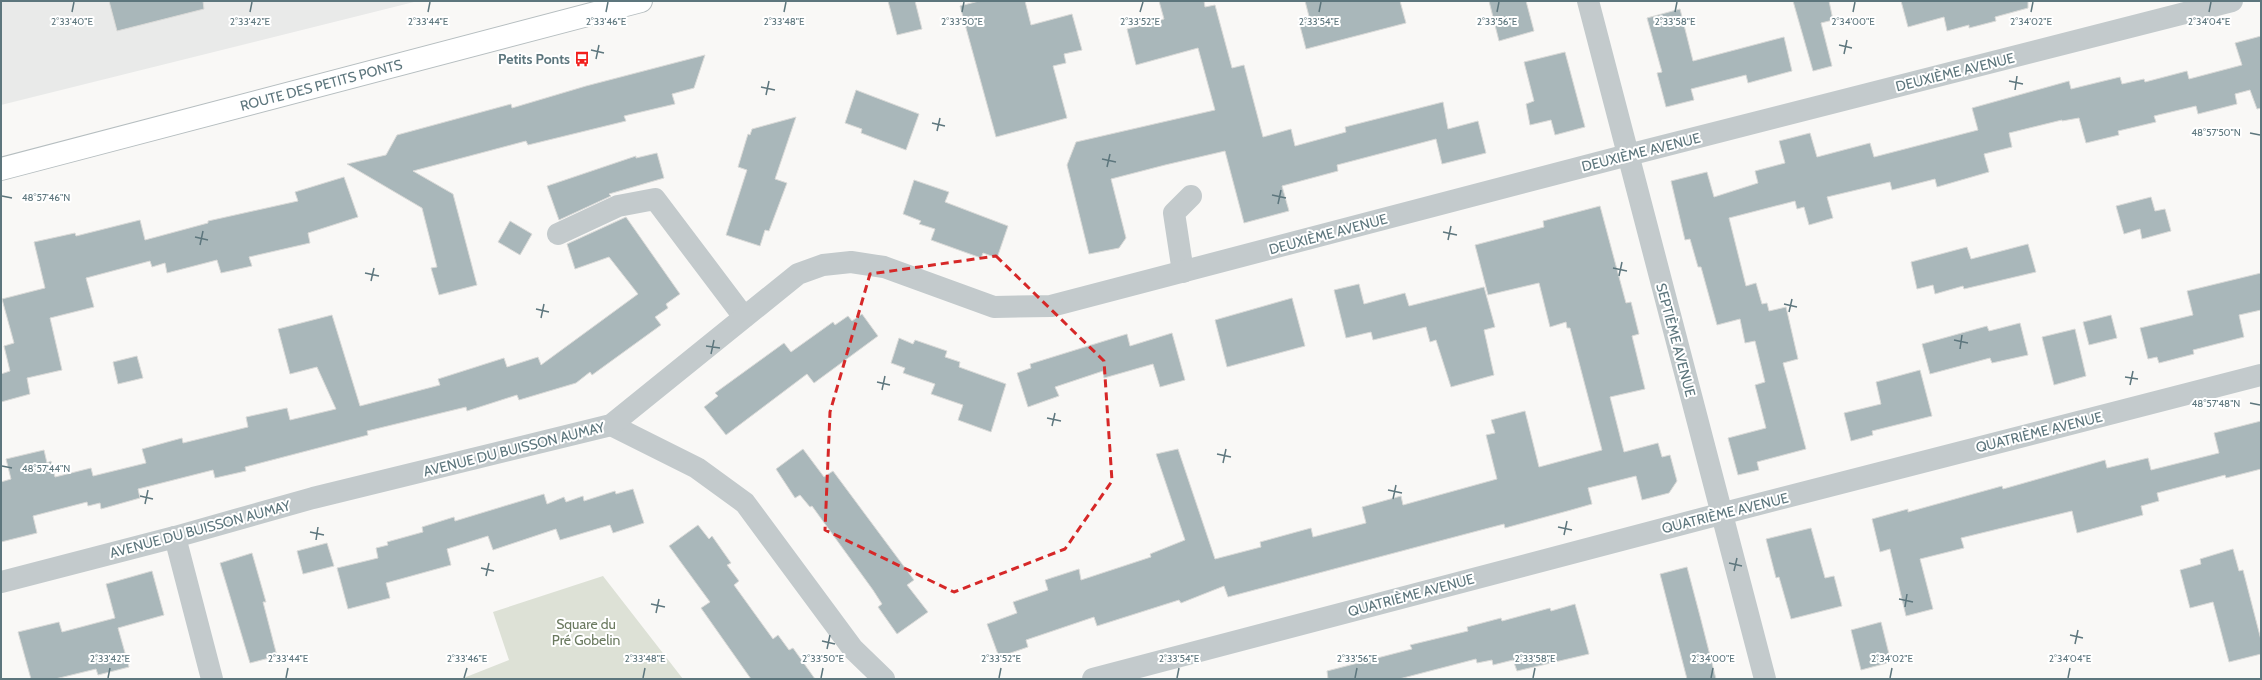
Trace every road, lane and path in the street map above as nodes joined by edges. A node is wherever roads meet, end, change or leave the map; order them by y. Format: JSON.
{"nodes":[{"id":1,"x":641,"y":1,"type":"edge"},
{"id":2,"x":1588,"y":1,"type":"edge"},
{"id":3,"x":2232,"y":1,"type":"edge"},
{"id":4,"x":1628,"y":155,"type":"junction"},
{"id":5,"x":1,"y":169,"type":"edge"},
{"id":6,"x":1191,"y":196,"type":"dead end"},
{"id":7,"x":558,"y":234,"type":"dead end"},
{"id":8,"x":1183,"y":272,"type":"junction"},
{"id":9,"x":1051,"y":306,"type":"joint"},
{"id":10,"x":744,"y":317,"type":"junction"},
{"id":11,"x":2261,"y":375,"type":"edge"},
{"id":12,"x":611,"y":425,"type":"junction"},
{"id":13,"x":1722,"y":514,"type":"junction"},
{"id":14,"x":175,"y":537,"type":"junction"},
{"id":15,"x":1,"y":582,"type":"edge"},
{"id":16,"x":212,"y":679,"type":"edge"},
{"id":17,"x":884,"y":679,"type":"edge"},
{"id":18,"x":1093,"y":679,"type":"edge"},
{"id":19,"x":1765,"y":679,"type":"edge"}],
"edges":[{"from":1,"to":5,"type":"main road","name":"ROUTE DES PETITS PONTS"},
{"from":2,"to":4,"type":"street","name":"SEPTIÈME AVENUE"},
{"from":3,"to":4,"type":"street","name":"DEUXIÈME AVENUE"},
{"from":4,"to":8,"type":"street","name":"DEUXIÈME AVENUE"},
{"from":4,"to":13,"type":"street","name":"SEPTIÈME AVENUE"},
{"from":6,"to":8,"type":"street"},
{"from":7,"to":10,"type":"street"},
{"from":8,"to":9,"type":"street","name":"DEUXIÈME AVENUE"},
{"from":9,"to":10,"type":"street","name":"AVENUE DU BUISSON AUMAY"},
{"from":10,"to":12,"type":"street","name":"AVENUE DU BUISSON AUMAY"},
{"from":11,"to":13,"type":"street","name":"QUATRIÈME AVENUE"},
{"from":12,"to":14,"type":"street","name":"AVENUE DU BUISSON AUMAY"},
{"from":12,"to":17,"type":"street"},
{"from":13,"to":18,"type":"street","name":"QUATRIÈME AVENUE"},
{"from":13,"to":19,"type":"street","name":"SEPTIÈME AVENUE"},
{"from":14,"to":15,"type":"street","name":"AVENUE DU BUISSON AUMAY"},
{"from":14,"to":16,"type":"street"}]}
